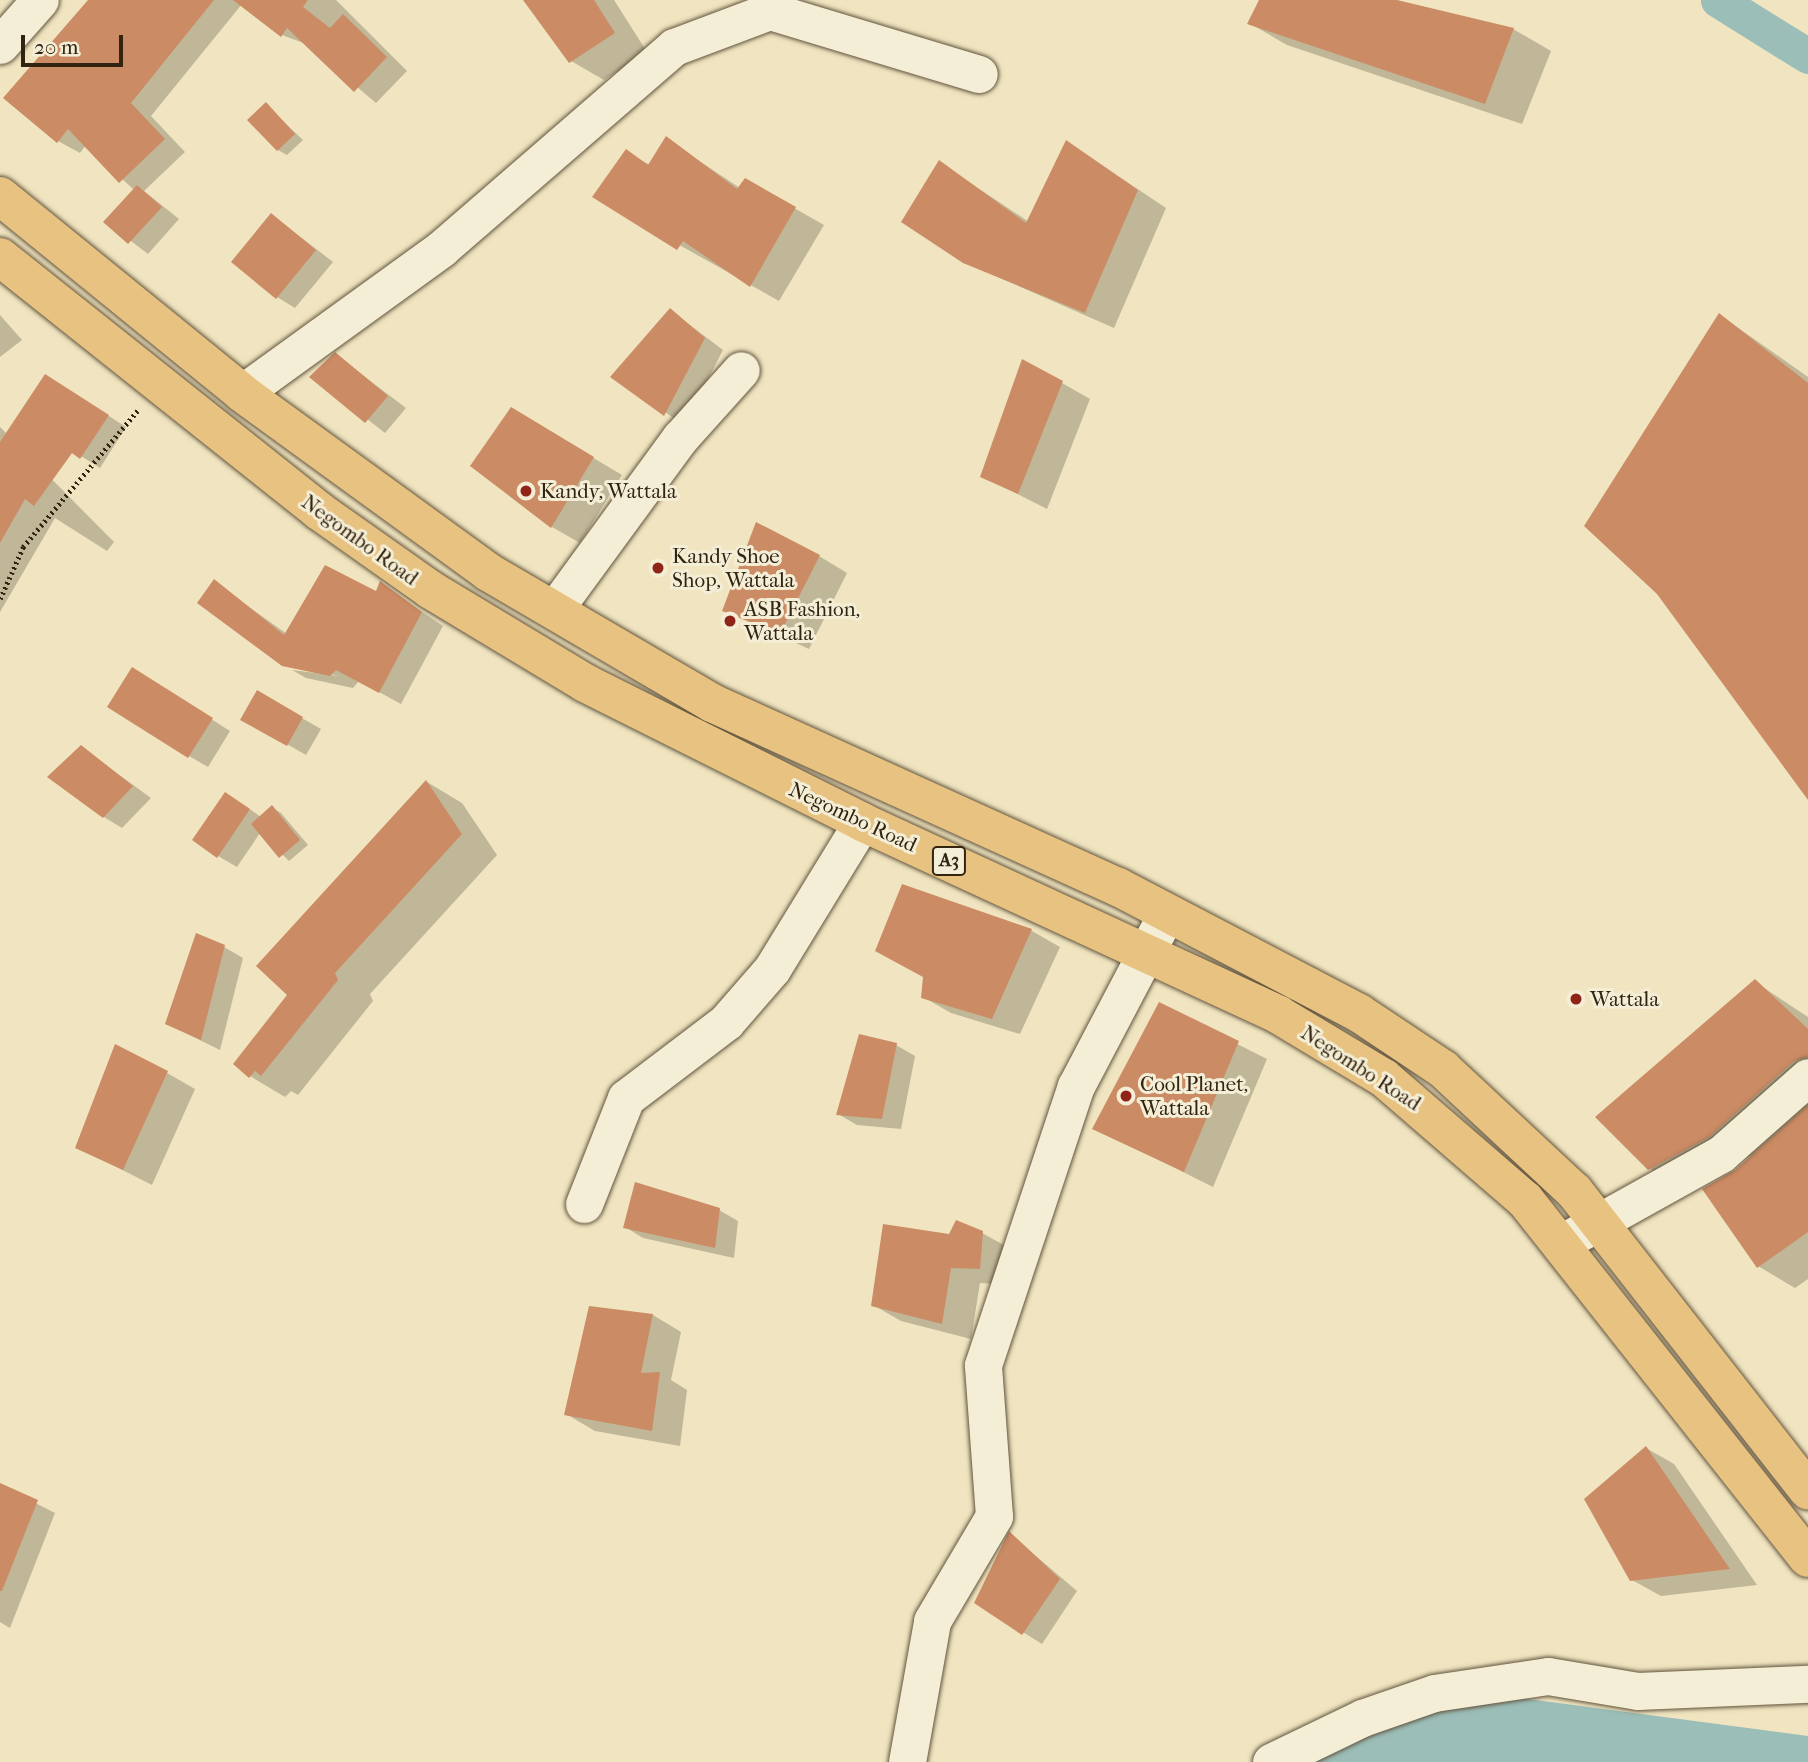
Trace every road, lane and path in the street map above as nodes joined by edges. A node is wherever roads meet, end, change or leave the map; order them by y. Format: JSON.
{"nodes":[{"id":1,"x":40,"y":0,"type":"edge"},
{"id":2,"x":0,"y":45,"type":"edge"},
{"id":3,"x":979,"y":74,"type":"dead end"},
{"id":4,"x":0,"y":196,"type":"edge"},
{"id":5,"x":0,"y":257,"type":"edge"},
{"id":6,"x":741,"y":370,"type":"dead end"},
{"id":7,"x":161,"y":387,"type":"junction"},
{"id":8,"x":242,"y":393,"type":"junction"},
{"id":9,"x":0,"y":599,"type":"edge"},
{"id":10,"x":554,"y":610,"type":"junction"},
{"id":11,"x":862,"y":822,"type":"junction"},
{"id":12,"x":1167,"y":913,"type":"junction"},
{"id":13,"x":1150,"y":954,"type":"junction"},
{"id":14,"x":1808,"y":1077,"type":"edge"},
{"id":15,"x":584,"y":1204,"type":"dead end"},
{"id":16,"x":1598,"y":1220,"type":"junction"},
{"id":17,"x":1561,"y":1244,"type":"junction"},
{"id":18,"x":1808,"y":1490,"type":"edge"},
{"id":19,"x":1808,"y":1558,"type":"edge"},
{"id":20,"x":1808,"y":1684,"type":"edge"},
{"id":21,"x":907,"y":1762,"type":"edge"},
{"id":22,"x":1272,"y":1762,"type":"edge"}],
"edges":[{"from":1,"to":2,"type":"street"},
{"from":3,"to":8,"type":"street"},
{"from":4,"to":8,"type":"highway","name":"Negombo Road","number":"A3"},
{"from":5,"to":7,"type":"highway","name":"Negombo Road","number":"A3"},
{"from":6,"to":10,"type":"street"},
{"from":7,"to":9,"type":"path"},
{"from":7,"to":11,"type":"highway","name":"Negombo Road","number":"A3"},
{"from":8,"to":10,"type":"highway","name":"Negombo Road","number":"A3"},
{"from":10,"to":12,"type":"highway","name":"Negombo Road","number":"A3"},
{"from":11,"to":13,"type":"highway","name":"Negombo Road","number":"A3"},
{"from":11,"to":15,"type":"street"},
{"from":12,"to":13,"type":"street"},
{"from":12,"to":16,"type":"highway","name":"Negombo Road","number":"A3"},
{"from":13,"to":17,"type":"highway","name":"Negombo Road","number":"A3"},
{"from":13,"to":21,"type":"street"},
{"from":14,"to":16,"type":"street"},
{"from":16,"to":17,"type":"street"},
{"from":16,"to":18,"type":"highway","name":"Negombo Road","number":"A3"},
{"from":17,"to":19,"type":"highway","name":"Negombo Road","number":"A3"},
{"from":20,"to":22,"type":"street"}]}
